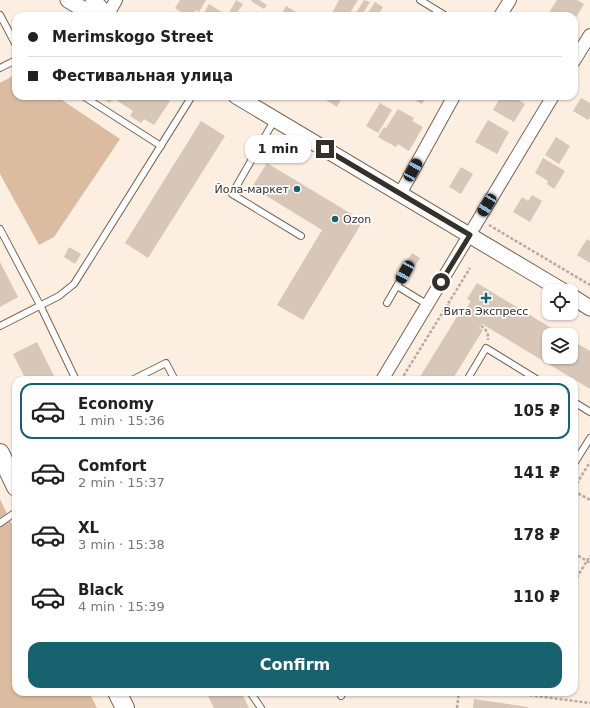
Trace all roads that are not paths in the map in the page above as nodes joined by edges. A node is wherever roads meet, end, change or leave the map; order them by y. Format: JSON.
{"nodes":[{"id":1,"x":68,"y":0,"type":"edge"},
{"id":2,"x":93,"y":0,"type":"edge"},
{"id":3,"x":116,"y":0,"type":"edge"},
{"id":4,"x":420,"y":0,"type":"edge"},
{"id":5,"x":510,"y":0,"type":"edge"},
{"id":6,"x":88,"y":12,"type":"edge"},
{"id":7,"x":104,"y":12,"type":"edge"},
{"id":8,"x":109,"y":12,"type":"edge"},
{"id":9,"x":440,"y":12,"type":"edge"},
{"id":10,"x":502,"y":12,"type":"edge"},
{"id":11,"x":0,"y":15,"type":"edge"},
{"id":12,"x":590,"y":35,"type":"edge"},
{"id":13,"x":12,"y":38,"type":"edge"},
{"id":14,"x":578,"y":54,"type":"edge"},
{"id":15,"x":12,"y":62,"type":"edge"},
{"id":16,"x":0,"y":68,"type":"edge"},
{"id":17,"x":89,"y":100,"type":"edge"},
{"id":18,"x":190,"y":100,"type":"edge"},
{"id":19,"x":242,"y":100,"type":"edge"},
{"id":20,"x":452,"y":100,"type":"edge"},
{"id":21,"x":551,"y":100,"type":"edge"},
{"id":22,"x":275,"y":120,"type":"junction"},
{"id":23,"x":161,"y":146,"type":"junction"},
{"id":24,"x":400,"y":194,"type":"junction"},
{"id":25,"x":0,"y":229,"type":"edge"},
{"id":26,"x":470,"y":235,"type":"junction"},
{"id":27,"x":301,"y":236,"type":"dead end"},
{"id":28,"x":405,"y":272,"type":"dead end"},
{"id":29,"x":551,"y":284,"type":"edge"},
{"id":30,"x":397,"y":286,"type":"junction"},
{"id":31,"x":578,"y":300,"type":"edge"},
{"id":32,"x":387,"y":303,"type":"dead end"},
{"id":33,"x":40,"y":305,"type":"junction"},
{"id":34,"x":428,"y":305,"type":"junction"},
{"id":35,"x":590,"y":308,"type":"edge"},
{"id":36,"x":0,"y":326,"type":"edge"},
{"id":37,"x":74,"y":376,"type":"edge"},
{"id":38,"x":140,"y":376,"type":"edge"},
{"id":39,"x":173,"y":376,"type":"edge"},
{"id":40,"x":385,"y":376,"type":"edge"},
{"id":41,"x":470,"y":376,"type":"edge"},
{"id":42,"x":532,"y":376,"type":"edge"},
{"id":43,"x":578,"y":404,"type":"edge"},
{"id":44,"x":590,"y":412,"type":"edge"},
{"id":45,"x":590,"y":438,"type":"edge"},
{"id":46,"x":0,"y":453,"type":"edge"},
{"id":47,"x":578,"y":458,"type":"edge"},
{"id":48,"x":12,"y":478,"type":"edge"},
{"id":49,"x":12,"y":515,"type":"edge"},
{"id":50,"x":0,"y":523,"type":"edge"},
{"id":51,"x":119,"y":696,"type":"edge"},
{"id":52,"x":252,"y":696,"type":"edge"},
{"id":53,"x":125,"y":708,"type":"edge"},
{"id":54,"x":260,"y":708,"type":"edge"}],
"edges":[{"from":1,"to":6,"type":"street"},
{"from":2,"to":7,"type":"street"},
{"from":3,"to":8,"type":"street"},
{"from":4,"to":9,"type":"lane"},
{"from":5,"to":10,"type":"street"},
{"from":11,"to":13,"type":"lane"},
{"from":12,"to":14,"type":"street"},
{"from":15,"to":16,"type":"lane"},
{"from":17,"to":23,"type":"lane"},
{"from":18,"to":23,"type":"lane"},
{"from":19,"to":22,"type":"street"},
{"from":20,"to":24,"type":"street"},
{"from":21,"to":26,"type":"street"},
{"from":22,"to":24,"type":"street"},
{"from":22,"to":27,"type":"lane"},
{"from":23,"to":33,"type":"lane"},
{"from":24,"to":26,"type":"street"},
{"from":25,"to":33,"type":"lane"},
{"from":26,"to":29,"type":"street"},
{"from":26,"to":34,"type":"street"},
{"from":28,"to":30,"type":"lane"},
{"from":30,"to":32,"type":"lane"},
{"from":30,"to":34,"type":"lane"},
{"from":31,"to":35,"type":"street"},
{"from":33,"to":36,"type":"lane"},
{"from":33,"to":37,"type":"lane"},
{"from":34,"to":40,"type":"street"},
{"from":38,"to":39,"type":"lane"},
{"from":41,"to":42,"type":"lane"},
{"from":43,"to":44,"type":"lane"},
{"from":45,"to":47,"type":"lane"},
{"from":46,"to":48,"type":"main road"},
{"from":49,"to":50,"type":"lane"},
{"from":51,"to":53,"type":"main road"},
{"from":52,"to":54,"type":"lane"}]}
